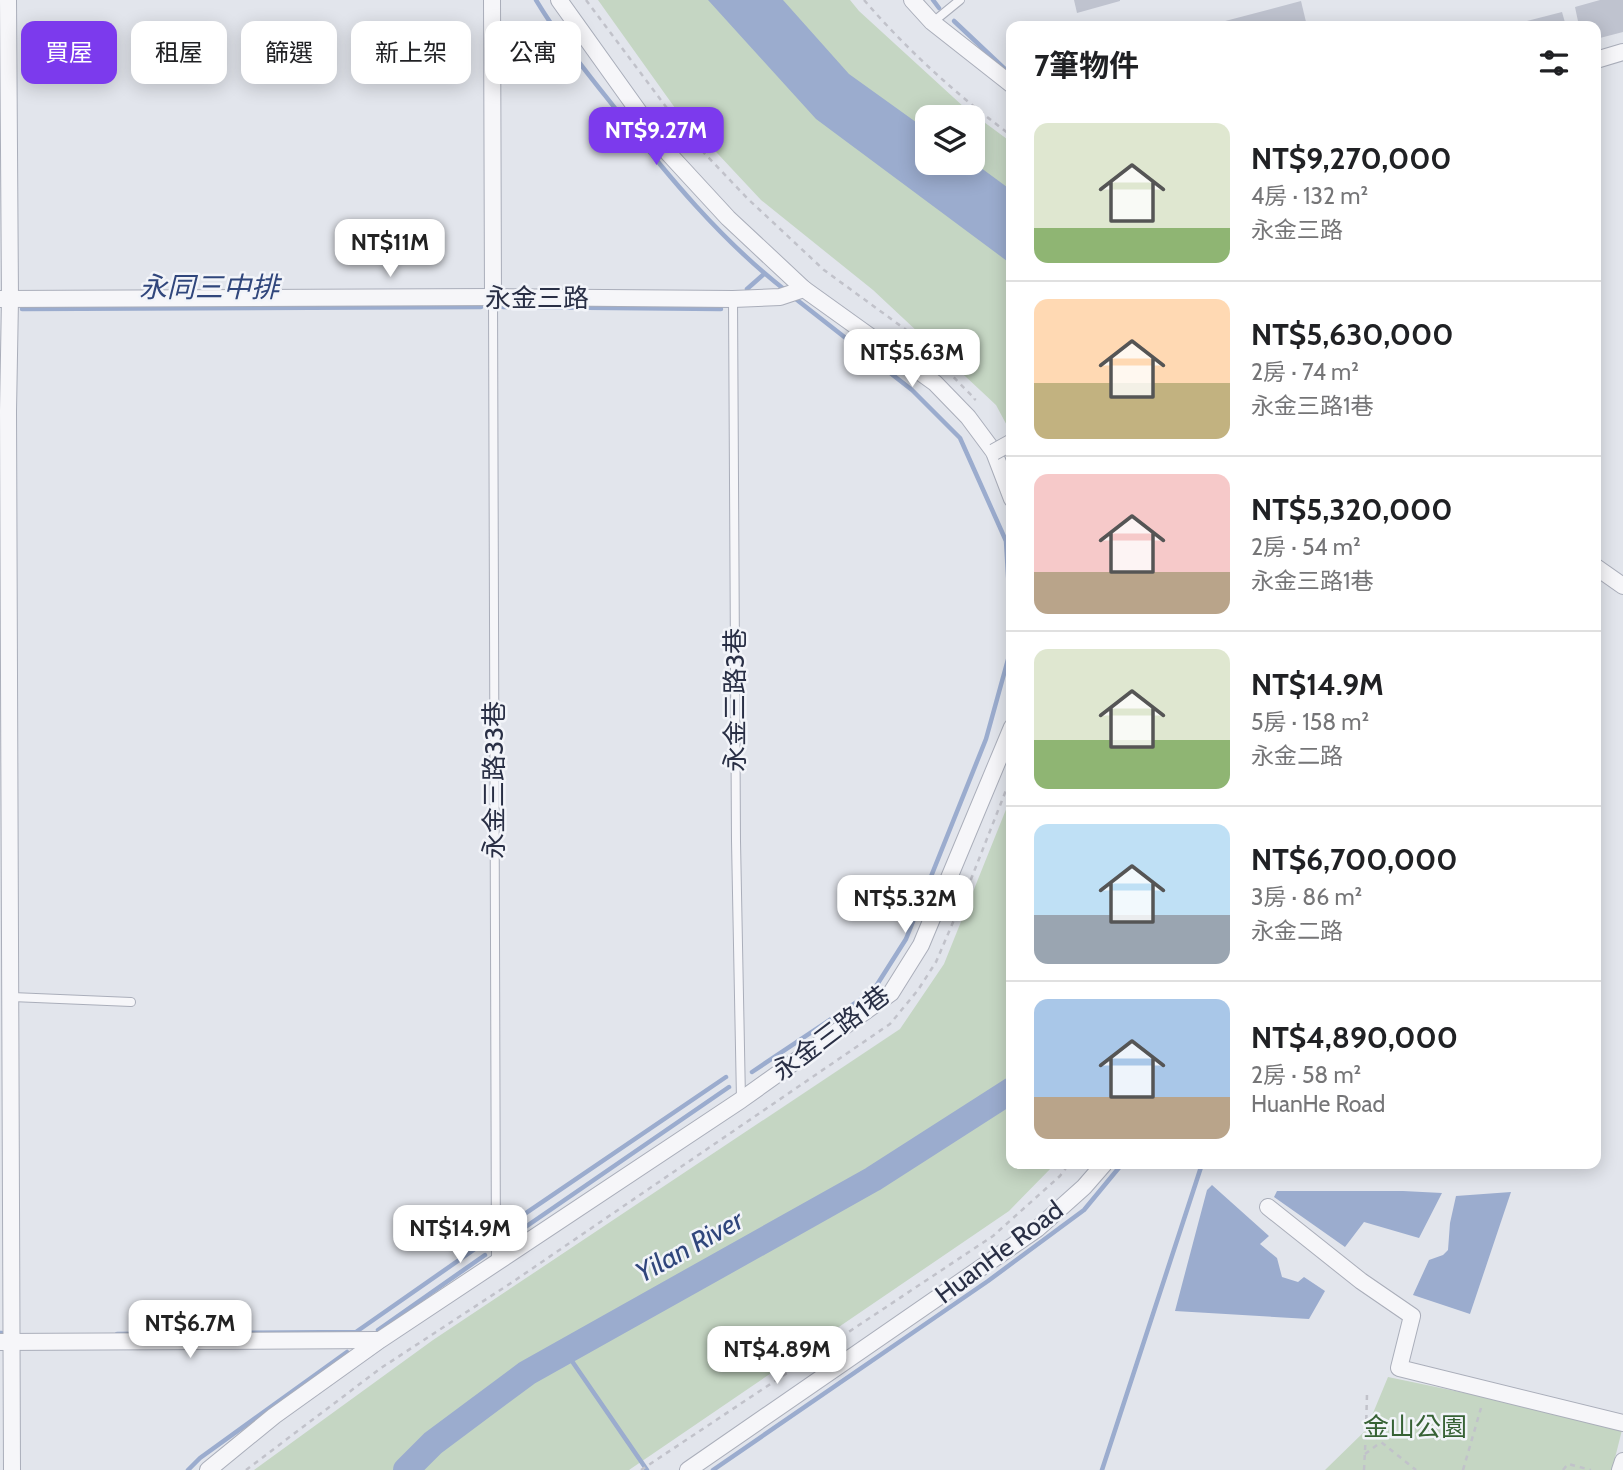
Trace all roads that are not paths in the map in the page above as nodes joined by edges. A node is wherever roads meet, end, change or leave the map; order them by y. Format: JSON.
{"nodes":[{"id":1,"x":8,"y":0,"type":"edge"},
{"id":2,"x":492,"y":0,"type":"edge"},
{"id":3,"x":559,"y":0,"type":"edge"},
{"id":4,"x":912,"y":0,"type":"edge"},
{"id":5,"x":960,"y":0,"type":"edge"},
{"id":6,"x":932,"y":22,"type":"junction"},
{"id":7,"x":1623,"y":52,"type":"edge"},
{"id":8,"x":1601,"y":59,"type":"edge"},
{"id":9,"x":1006,"y":80,"type":"edge"},
{"id":10,"x":804,"y":289,"type":"junction"},
{"id":11,"x":493,"y":297,"type":"junction"},
{"id":12,"x":5,"y":299,"type":"edge"},
{"id":13,"x":733,"y":299,"type":"junction"},
{"id":14,"x":1006,"y":445,"type":"edge"},
{"id":15,"x":994,"y":452,"type":"junction"},
{"id":16,"x":1006,"y":483,"type":"edge"},
{"id":17,"x":1601,"y":571,"type":"edge"},
{"id":18,"x":1623,"y":586,"type":"edge"},
{"id":19,"x":1006,"y":741,"type":"edge"},
{"id":20,"x":12,"y":997,"type":"junction"},
{"id":21,"x":131,"y":1002,"type":"dead end"},
{"id":22,"x":741,"y":1100,"type":"junction"},
{"id":23,"x":1100,"y":1169,"type":"edge"},
{"id":24,"x":1268,"y":1208,"type":"dead end"},
{"id":25,"x":496,"y":1263,"type":"junction"},
{"id":26,"x":380,"y":1340,"type":"junction"},
{"id":27,"x":6,"y":1342,"type":"edge"},
{"id":28,"x":1623,"y":1423,"type":"edge"},
{"id":29,"x":1623,"y":1461,"type":"edge"},
{"id":30,"x":12,"y":1470,"type":"edge"},
{"id":31,"x":208,"y":1470,"type":"edge"},
{"id":32,"x":688,"y":1470,"type":"edge"},
{"id":33,"x":1620,"y":1470,"type":"edge"}],
"edges":[{"from":1,"to":12,"type":"street"},
{"from":2,"to":11,"type":"street"},
{"from":3,"to":10,"type":"street"},
{"from":4,"to":6,"type":"street"},
{"from":5,"to":6,"type":"lane"},
{"from":6,"to":9,"type":"street"},
{"from":7,"to":8,"type":"street"},
{"from":10,"to":13,"type":"street","name":"永金三路"},
{"from":10,"to":15,"type":"street"},
{"from":11,"to":12,"type":"street","name":"永金三路"},
{"from":11,"to":13,"type":"street","name":"永金三路"},
{"from":11,"to":25,"type":"lane","name":"永金三路33巷"},
{"from":12,"to":20,"type":"street"},
{"from":13,"to":22,"type":"lane","name":"永金三路3巷"},
{"from":14,"to":15,"type":"street","bridge":true},
{"from":15,"to":16,"type":"street"},
{"from":17,"to":18,"type":"street"},
{"from":19,"to":22,"type":"street","name":"永金三路1巷"},
{"from":20,"to":21,"type":"lane"},
{"from":20,"to":27,"type":"street"},
{"from":22,"to":25,"type":"street","name":"永金三路1巷"},
{"from":23,"to":32,"type":"street","name":"HuanHe Road"},
{"from":24,"to":28,"type":"street"},
{"from":25,"to":26,"type":"street","name":"永金三路1巷"},
{"from":26,"to":27,"type":"street"},
{"from":26,"to":31,"type":"street","name":"永金三路1巷"},
{"from":27,"to":30,"type":"street"},
{"from":29,"to":33,"type":"street"}]}
